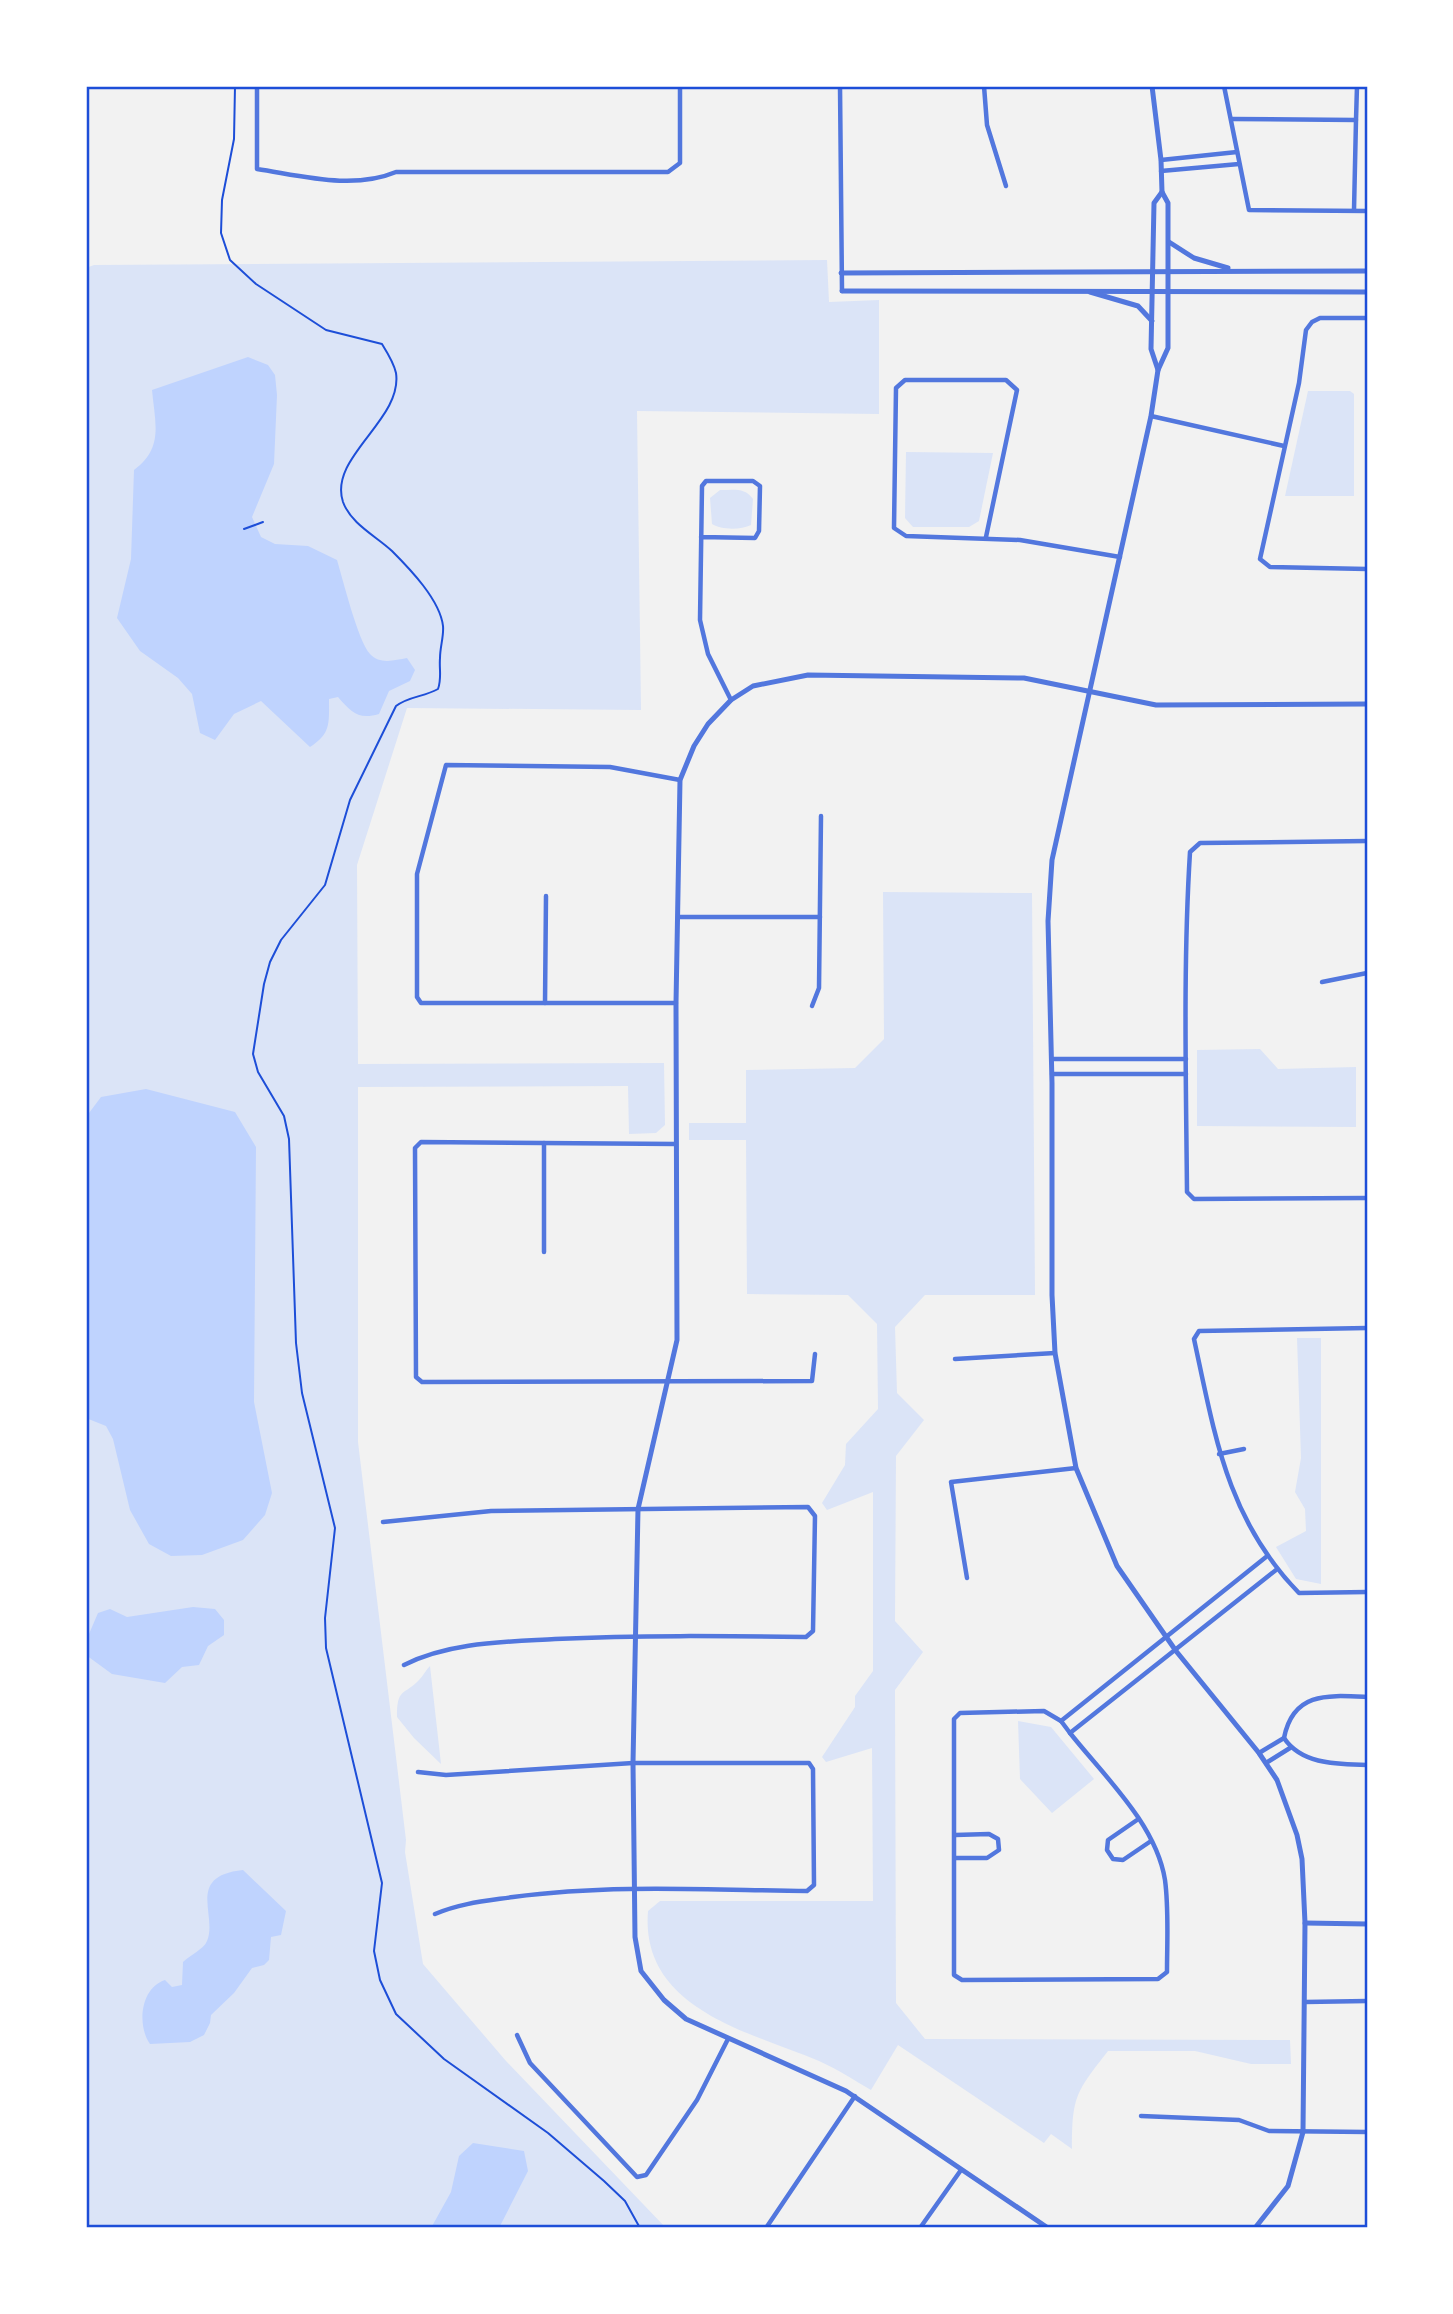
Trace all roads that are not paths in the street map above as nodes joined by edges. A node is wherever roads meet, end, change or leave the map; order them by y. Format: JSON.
{"nodes":[{"id":1,"x":257,"y":86,"type":"edge"},
{"id":2,"x":680,"y":86,"type":"edge"},
{"id":3,"x":840,"y":86,"type":"edge"},
{"id":4,"x":985,"y":86,"type":"edge"},
{"id":5,"x":1152,"y":86,"type":"edge"},
{"id":6,"x":1224,"y":86,"type":"edge"},
{"id":7,"x":1357,"y":86,"type":"edge"},
{"id":8,"x":1232,"y":119,"type":"junction"},
{"id":9,"x":1356,"y":120,"type":"junction"},
{"id":10,"x":1237,"y":152,"type":"junction"},
{"id":11,"x":1161,"y":160,"type":"junction"},
{"id":12,"x":1239,"y":164,"type":"junction"},
{"id":13,"x":1161,"y":171,"type":"junction"},
{"id":14,"x":1006,"y":186,"type":"dead end"},
{"id":15,"x":1161,"y":192,"type":"junction"},
{"id":16,"x":1354,"y":210,"type":"junction"},
{"id":17,"x":1367,"y":211,"type":"edge"},
{"id":18,"x":1169,"y":242,"type":"junction"},
{"id":19,"x":1153,"y":271,"type":"junction"},
{"id":20,"x":1170,"y":271,"type":"junction"},
{"id":21,"x":1249,"y":271,"type":"junction"},
{"id":22,"x":1367,"y":271,"type":"edge"},
{"id":23,"x":841,"y":273,"type":"junction"},
{"id":24,"x":1080,"y":290,"type":"junction"},
{"id":25,"x":1153,"y":290,"type":"junction"},
{"id":26,"x":1170,"y":290,"type":"junction"},
{"id":27,"x":842,"y":291,"type":"joint"},
{"id":28,"x":1367,"y":292,"type":"edge"},
{"id":29,"x":1367,"y":318,"type":"edge"},
{"id":30,"x":1152,"y":321,"type":"junction"},
{"id":31,"x":1157,"y":370,"type":"junction"},
{"id":32,"x":1151,"y":416,"type":"junction"},
{"id":33,"x":1284,"y":446,"type":"junction"},
{"id":34,"x":701,"y":537,"type":"junction"},
{"id":35,"x":986,"y":537,"type":"junction"},
{"id":36,"x":1120,"y":557,"type":"junction"},
{"id":37,"x":1367,"y":569,"type":"edge"},
{"id":38,"x":1089,"y":690,"type":"junction"},
{"id":39,"x":731,"y":700,"type":"junction"},
{"id":40,"x":1367,"y":704,"type":"edge"},
{"id":41,"x":680,"y":780,"type":"junction"},
{"id":42,"x":821,"y":816,"type":"dead end"},
{"id":43,"x":1367,"y":841,"type":"edge"},
{"id":44,"x":546,"y":896,"type":"dead end"},
{"id":45,"x":678,"y":917,"type":"junction"},
{"id":46,"x":820,"y":917,"type":"junction"},
{"id":47,"x":1367,"y":974,"type":"edge"},
{"id":48,"x":1322,"y":982,"type":"dead end"},
{"id":49,"x":545,"y":1003,"type":"junction"},
{"id":50,"x":676,"y":1003,"type":"junction"},
{"id":51,"x":812,"y":1006,"type":"dead end"},
{"id":52,"x":1052,"y":1059,"type":"junction"},
{"id":53,"x":1186,"y":1059,"type":"junction"},
{"id":54,"x":1052,"y":1074,"type":"junction"},
{"id":55,"x":1186,"y":1074,"type":"junction"},
{"id":56,"x":544,"y":1143,"type":"junction"},
{"id":57,"x":676,"y":1144,"type":"junction"},
{"id":58,"x":1367,"y":1198,"type":"edge"},
{"id":59,"x":544,"y":1252,"type":"dead end"},
{"id":60,"x":1367,"y":1328,"type":"edge"},
{"id":61,"x":1055,"y":1353,"type":"junction"},
{"id":62,"x":815,"y":1354,"type":"dead end"},
{"id":63,"x":955,"y":1359,"type":"dead end"},
{"id":64,"x":667,"y":1383,"type":"junction"},
{"id":65,"x":1244,"y":1449,"type":"dead end"},
{"id":66,"x":1219,"y":1454,"type":"junction"},
{"id":67,"x":1076,"y":1468,"type":"junction"},
{"id":68,"x":638,"y":1509,"type":"junction"},
{"id":69,"x":383,"y":1522,"type":"dead end"},
{"id":70,"x":1266,"y":1557,"type":"junction"},
{"id":71,"x":1276,"y":1570,"type":"junction"},
{"id":72,"x":967,"y":1578,"type":"dead end"},
{"id":73,"x":1367,"y":1592,"type":"edge"},
{"id":74,"x":635,"y":1635,"type":"junction"},
{"id":75,"x":1167,"y":1639,"type":"junction"},
{"id":76,"x":1176,"y":1651,"type":"junction"},
{"id":77,"x":404,"y":1665,"type":"dead end"},
{"id":78,"x":1367,"y":1698,"type":"edge"},
{"id":79,"x":1061,"y":1721,"type":"junction"},
{"id":80,"x":1070,"y":1733,"type":"junction"},
{"id":81,"x":1284,"y":1738,"type":"junction"},
{"id":82,"x":1290,"y":1748,"type":"junction"},
{"id":83,"x":1259,"y":1753,"type":"junction"},
{"id":84,"x":633,"y":1763,"type":"junction"},
{"id":85,"x":1265,"y":1763,"type":"junction"},
{"id":86,"x":1367,"y":1765,"type":"edge"},
{"id":87,"x":418,"y":1772,"type":"dead end"},
{"id":88,"x":1138,"y":1819,"type":"junction"},
{"id":89,"x":954,"y":1835,"type":"junction"},
{"id":90,"x":1152,"y":1841,"type":"junction"},
{"id":91,"x":955,"y":1858,"type":"junction"},
{"id":92,"x":635,"y":1888,"type":"junction"},
{"id":93,"x":435,"y":1914,"type":"dead end"},
{"id":94,"x":1305,"y":1923,"type":"junction"},
{"id":95,"x":1367,"y":1924,"type":"edge"},
{"id":96,"x":1367,"y":2001,"type":"edge"},
{"id":97,"x":1305,"y":2002,"type":"junction"},
{"id":98,"x":517,"y":2035,"type":"dead end"},
{"id":99,"x":728,"y":2039,"type":"junction"},
{"id":100,"x":855,"y":2096,"type":"junction"},
{"id":101,"x":1141,"y":2116,"type":"dead end"},
{"id":102,"x":1303,"y":2132,"type":"junction"},
{"id":103,"x":1367,"y":2132,"type":"edge"},
{"id":104,"x":961,"y":2170,"type":"junction"},
{"id":105,"x":766,"y":2228,"type":"edge"},
{"id":106,"x":920,"y":2228,"type":"edge"},
{"id":107,"x":1048,"y":2228,"type":"edge"},
{"id":108,"x":1255,"y":2228,"type":"edge"}],
"edges":[{"from":1,"to":2,"type":"street"},
{"from":3,"to":23,"type":"street"},
{"from":4,"to":14,"type":"street"},
{"from":5,"to":11,"type":"street"},
{"from":6,"to":8,"type":"street"},
{"from":7,"to":9,"type":"street"},
{"from":8,"to":9,"type":"street"},
{"from":8,"to":10,"type":"street"},
{"from":9,"to":16,"type":"street"},
{"from":10,"to":11,"type":"street"},
{"from":10,"to":12,"type":"street"},
{"from":11,"to":13,"type":"street"},
{"from":12,"to":13,"type":"street"},
{"from":12,"to":16,"type":"street"},
{"from":13,"to":15,"type":"street"},
{"from":15,"to":18,"type":"street"},
{"from":15,"to":19,"type":"street"},
{"from":16,"to":17,"type":"street"},
{"from":18,"to":20,"type":"street"},
{"from":18,"to":21,"type":"street"},
{"from":19,"to":20,"type":"street"},
{"from":19,"to":23,"type":"street"},
{"from":19,"to":25,"type":"street"},
{"from":20,"to":21,"type":"street"},
{"from":20,"to":26,"type":"street"},
{"from":21,"to":22,"type":"street"},
{"from":23,"to":27,"type":"street"},
{"from":24,"to":25,"type":"street"},
{"from":24,"to":27,"type":"street"},
{"from":24,"to":30,"type":"street"},
{"from":25,"to":26,"type":"street"},
{"from":25,"to":30,"type":"street"},
{"from":26,"to":28,"type":"street"},
{"from":26,"to":31,"type":"street"},
{"from":29,"to":33,"type":"street"},
{"from":30,"to":31,"type":"street"},
{"from":31,"to":32,"type":"street"},
{"from":32,"to":33,"type":"street"},
{"from":32,"to":36,"type":"street"},
{"from":33,"to":37,"type":"street"},
{"from":34,"to":34,"type":"street"},
{"from":34,"to":39,"type":"street"},
{"from":35,"to":35,"type":"street"},
{"from":35,"to":36,"type":"street"},
{"from":36,"to":38,"type":"street"},
{"from":38,"to":39,"type":"street"},
{"from":38,"to":40,"type":"street"},
{"from":38,"to":52,"type":"street"},
{"from":39,"to":41,"type":"street"},
{"from":41,"to":45,"type":"street"},
{"from":41,"to":49,"type":"street"},
{"from":42,"to":46,"type":"street"},
{"from":43,"to":53,"type":"street"},
{"from":44,"to":49,"type":"street"},
{"from":45,"to":46,"type":"street"},
{"from":45,"to":50,"type":"street"},
{"from":46,"to":51,"type":"street"},
{"from":47,"to":48,"type":"street"},
{"from":49,"to":50,"type":"street"},
{"from":50,"to":57,"type":"street"},
{"from":52,"to":53,"type":"street"},
{"from":52,"to":54,"type":"street"},
{"from":53,"to":55,"type":"street"},
{"from":54,"to":55,"type":"street"},
{"from":54,"to":61,"type":"street"},
{"from":55,"to":58,"type":"street"},
{"from":56,"to":57,"type":"street"},
{"from":56,"to":59,"type":"street"},
{"from":56,"to":64,"type":"street"},
{"from":57,"to":64,"type":"street"},
{"from":60,"to":66,"type":"street"},
{"from":61,"to":63,"type":"street"},
{"from":61,"to":67,"type":"street"},
{"from":62,"to":64,"type":"street"},
{"from":64,"to":68,"type":"street"},
{"from":65,"to":66,"type":"street"},
{"from":66,"to":70,"type":"street"},
{"from":67,"to":72,"type":"street"},
{"from":67,"to":75,"type":"street"},
{"from":68,"to":69,"type":"street"},
{"from":68,"to":74,"type":"street"},
{"from":68,"to":74,"type":"street"},
{"from":70,"to":71,"type":"street"},
{"from":70,"to":75,"type":"street"},
{"from":71,"to":73,"type":"street"},
{"from":71,"to":76,"type":"street"},
{"from":74,"to":77,"type":"street"},
{"from":74,"to":84,"type":"street"},
{"from":75,"to":76,"type":"street"},
{"from":75,"to":79,"type":"street"},
{"from":76,"to":80,"type":"street"},
{"from":76,"to":83,"type":"street"},
{"from":78,"to":81,"type":"street"},
{"from":79,"to":80,"type":"street"},
{"from":79,"to":89,"type":"street"},
{"from":80,"to":88,"type":"street"},
{"from":81,"to":82,"type":"street"},
{"from":81,"to":83,"type":"street"},
{"from":82,"to":85,"type":"street"},
{"from":82,"to":86,"type":"street"},
{"from":83,"to":85,"type":"street"},
{"from":84,"to":87,"type":"street"},
{"from":84,"to":92,"type":"street"},
{"from":84,"to":92,"type":"street"},
{"from":85,"to":94,"type":"street"},
{"from":88,"to":90,"type":"street"},
{"from":88,"to":90,"type":"street"},
{"from":89,"to":91,"type":"street"},
{"from":89,"to":91,"type":"street"},
{"from":90,"to":91,"type":"street"},
{"from":92,"to":93,"type":"street"},
{"from":92,"to":99,"type":"street"},
{"from":94,"to":95,"type":"street"},
{"from":94,"to":97,"type":"street"},
{"from":96,"to":97,"type":"street"},
{"from":97,"to":102,"type":"street"},
{"from":98,"to":99,"type":"street"},
{"from":99,"to":100,"type":"street"},
{"from":100,"to":104,"type":"street"},
{"from":100,"to":105,"type":"street"},
{"from":101,"to":102,"type":"street"},
{"from":102,"to":103,"type":"street"},
{"from":102,"to":108,"type":"street"},
{"from":104,"to":106,"type":"street"},
{"from":104,"to":107,"type":"street"}]}
